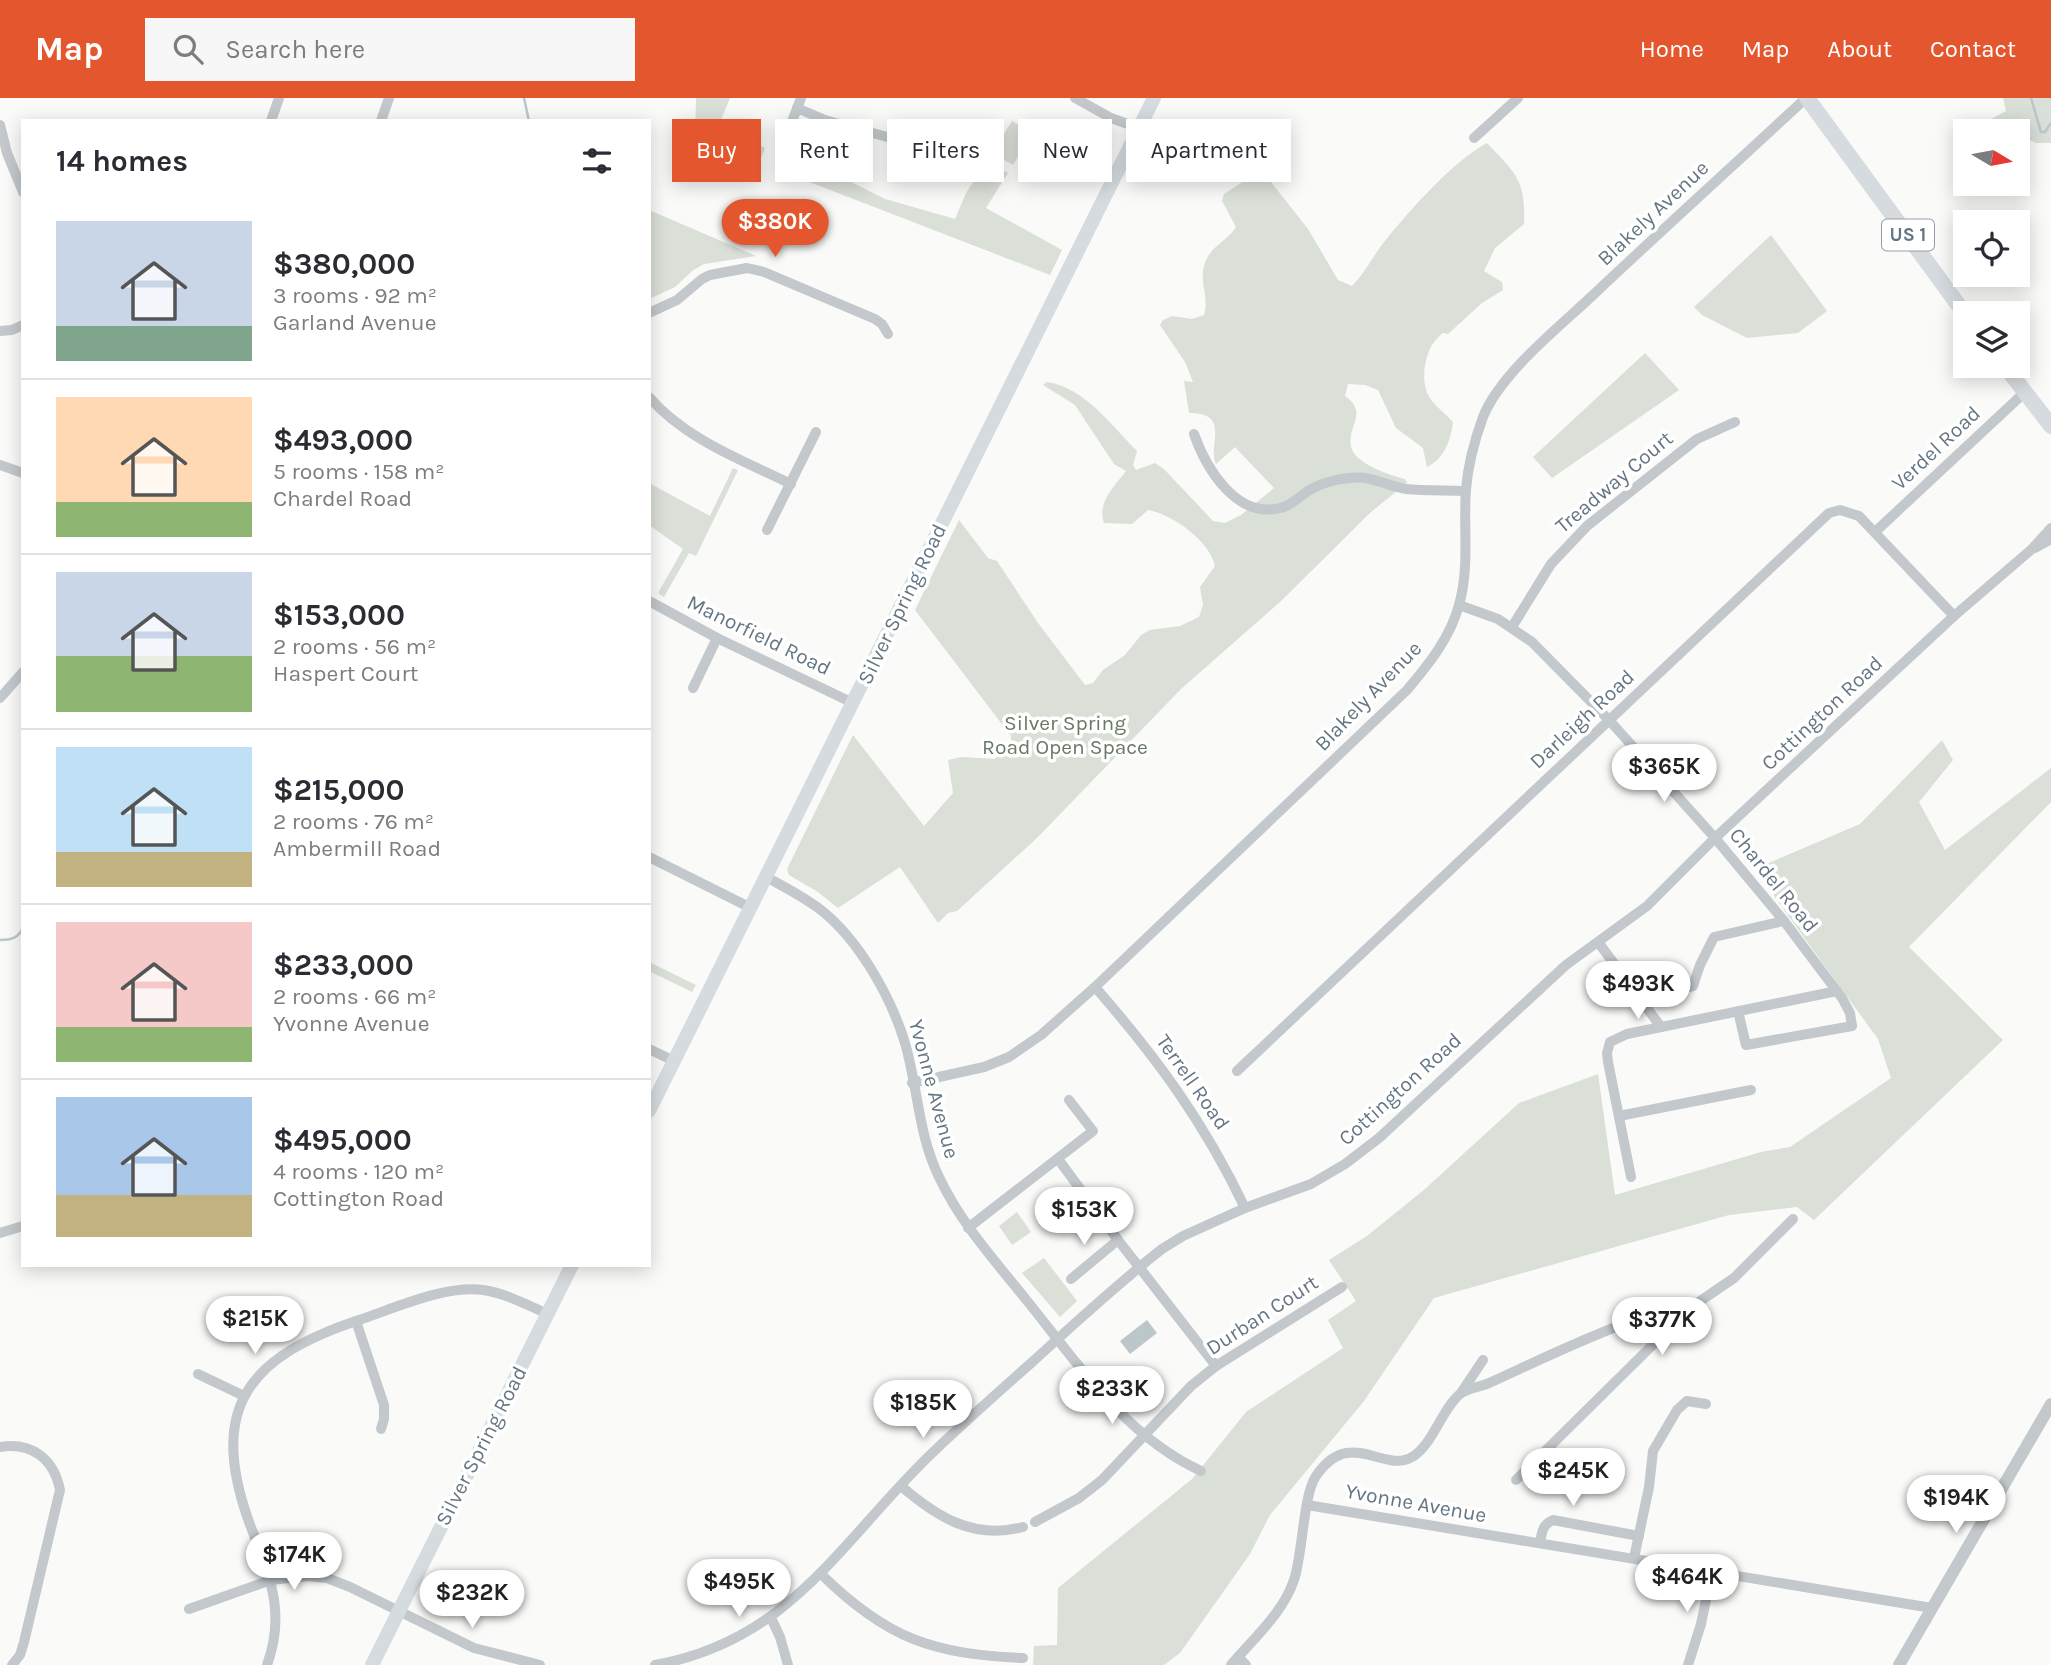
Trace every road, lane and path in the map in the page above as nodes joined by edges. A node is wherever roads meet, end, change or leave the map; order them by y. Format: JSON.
{"nodes":[{"id":1,"x":279,"y":98,"type":"edge"},
{"id":2,"x":389,"y":98,"type":"edge"},
{"id":3,"x":1075,"y":98,"type":"edge"},
{"id":4,"x":1154,"y":98,"type":"edge"},
{"id":5,"x":1518,"y":98,"type":"edge"},
{"id":6,"x":1807,"y":98,"type":"edge"},
{"id":7,"x":799,"y":103,"type":"edge"},
{"id":8,"x":272,"y":119,"type":"edge"},
{"id":9,"x":383,"y":119,"type":"edge"},
{"id":10,"x":1144,"y":119,"type":"edge"},
{"id":11,"x":1126,"y":122,"type":"edge"},
{"id":12,"x":0,"y":125,"type":"edge"},
{"id":13,"x":887,"y":137,"type":"edge"},
{"id":14,"x":1474,"y":138,"type":"dead end"},
{"id":15,"x":1126,"y":154,"type":"edge"},
{"id":16,"x":21,"y":187,"type":"edge"},
{"id":17,"x":1955,"y":301,"type":"edge"},
{"id":18,"x":651,"y":312,"type":"edge"},
{"id":19,"x":21,"y":326,"type":"edge"},
{"id":20,"x":0,"y":331,"type":"edge"},
{"id":21,"x":888,"y":334,"type":"dead end"},
{"id":22,"x":2015,"y":378,"type":"edge"},
{"id":23,"x":2025,"y":391,"type":"junction"},
{"id":24,"x":651,"y":399,"type":"edge"},
{"id":25,"x":1735,"y":422,"type":"dead end"},
{"id":26,"x":2051,"y":426,"type":"edge"},
{"id":27,"x":816,"y":432,"type":"dead end"},
{"id":28,"x":1194,"y":434,"type":"dead end"},
{"id":29,"x":0,"y":465,"type":"edge"},
{"id":30,"x":21,"y":472,"type":"edge"},
{"id":31,"x":791,"y":484,"type":"junction"},
{"id":32,"x":1466,"y":491,"type":"junction"},
{"id":33,"x":2051,"y":527,"type":"edge"},
{"id":34,"x":767,"y":530,"type":"dead end"},
{"id":35,"x":1875,"y":532,"type":"junction"},
{"id":36,"x":2051,"y":539,"type":"edge"},
{"id":37,"x":2032,"y":549,"type":"junction"},
{"id":38,"x":651,"y":602,"type":"edge"},
{"id":39,"x":1459,"y":605,"type":"junction"},
{"id":40,"x":1954,"y":617,"type":"junction"},
{"id":41,"x":1512,"y":627,"type":"junction"},
{"id":42,"x":717,"y":638,"type":"junction"},
{"id":43,"x":21,"y":673,"type":"edge"},
{"id":44,"x":693,"y":688,"type":"dead end"},
{"id":45,"x":0,"y":698,"type":"edge"},
{"id":46,"x":853,"y":703,"type":"junction"},
{"id":47,"x":1609,"y":720,"type":"junction"},
{"id":48,"x":1716,"y":838,"type":"junction"},
{"id":49,"x":651,"y":858,"type":"edge"},
{"id":50,"x":766,"y":877,"type":"junction"},
{"id":51,"x":751,"y":908,"type":"junction"},
{"id":52,"x":1784,"y":921,"type":"junction"},
{"id":53,"x":1598,"y":942,"type":"junction"},
{"id":54,"x":1095,"y":987,"type":"junction"},
{"id":55,"x":1837,"y":991,"type":"junction"},
{"id":56,"x":1640,"y":998,"type":"junction"},
{"id":57,"x":1738,"y":1011,"type":"junction"},
{"id":58,"x":1661,"y":1027,"type":"junction"},
{"id":59,"x":651,"y":1050,"type":"edge"},
{"id":60,"x":674,"y":1060,"type":"junction"},
{"id":61,"x":1237,"y":1071,"type":"dead end"},
{"id":62,"x":912,"y":1083,"type":"junction"},
{"id":63,"x":1751,"y":1090,"type":"dead end"},
{"id":64,"x":1069,"y":1100,"type":"dead end"},
{"id":65,"x":651,"y":1107,"type":"edge"},
{"id":66,"x":1619,"y":1116,"type":"junction"},
{"id":67,"x":1058,"y":1159,"type":"junction"},
{"id":68,"x":1631,"y":1177,"type":"dead end"},
{"id":69,"x":1245,"y":1208,"type":"junction"},
{"id":70,"x":1793,"y":1219,"type":"dead end"},
{"id":71,"x":21,"y":1227,"type":"edge"},
{"id":72,"x":968,"y":1228,"type":"junction"},
{"id":73,"x":0,"y":1233,"type":"edge"},
{"id":74,"x":1118,"y":1240,"type":"junction"},
{"id":75,"x":1140,"y":1266,"type":"junction"},
{"id":76,"x":571,"y":1267,"type":"edge"},
{"id":77,"x":1071,"y":1279,"type":"dead end"},
{"id":78,"x":1342,"y":1287,"type":"dead end"},
{"id":79,"x":548,"y":1314,"type":"junction"},
{"id":80,"x":356,"y":1321,"type":"junction"},
{"id":81,"x":1058,"y":1339,"type":"junction"},
{"id":82,"x":1653,"y":1343,"type":"junction"},
{"id":83,"x":1483,"y":1360,"type":"dead end"},
{"id":84,"x":1216,"y":1366,"type":"junction"},
{"id":85,"x":198,"y":1374,"type":"dead end"},
{"id":86,"x":1460,"y":1393,"type":"junction"},
{"id":87,"x":244,"y":1396,"type":"junction"},
{"id":88,"x":1706,"y":1404,"type":"dead end"},
{"id":89,"x":2051,"y":1404,"type":"edge"},
{"id":90,"x":381,"y":1429,"type":"dead end"},
{"id":91,"x":1144,"y":1436,"type":"junction"},
{"id":92,"x":0,"y":1447,"type":"edge"},
{"id":93,"x":1201,"y":1471,"type":"dead end"},
{"id":94,"x":1516,"y":1480,"type":"dead end"},
{"id":95,"x":901,"y":1486,"type":"junction"},
{"id":96,"x":1307,"y":1504,"type":"junction"},
{"id":97,"x":1035,"y":1522,"type":"dead end"},
{"id":98,"x":1023,"y":1527,"type":"dead end"},
{"id":99,"x":1639,"y":1536,"type":"junction"},
{"id":100,"x":1540,"y":1543,"type":"junction"},
{"id":101,"x":1634,"y":1558,"type":"junction"},
{"id":102,"x":1712,"y":1571,"type":"junction"},
{"id":103,"x":821,"y":1574,"type":"junction"},
{"id":104,"x":271,"y":1580,"type":"junction"},
{"id":105,"x":1932,"y":1608,"type":"junction"},
{"id":106,"x":189,"y":1609,"type":"dead end"},
{"id":107,"x":398,"y":1612,"type":"junction"},
{"id":108,"x":771,"y":1618,"type":"junction"},
{"id":109,"x":1023,"y":1658,"type":"dead end"},
{"id":110,"x":1239,"y":1662,"type":"edge"},
{"id":111,"x":673,"y":1663,"type":"edge"},
{"id":112,"x":12,"y":1665,"type":"edge"},
{"id":113,"x":267,"y":1665,"type":"edge"},
{"id":114,"x":372,"y":1665,"type":"edge"},
{"id":115,"x":540,"y":1665,"type":"edge"},
{"id":116,"x":655,"y":1665,"type":"edge"},
{"id":117,"x":788,"y":1665,"type":"edge"},
{"id":118,"x":1688,"y":1665,"type":"edge"},
{"id":119,"x":1899,"y":1665,"type":"edge"}],
"edges":[{"from":1,"to":8,"type":"street"},
{"from":2,"to":9,"type":"street"},
{"from":3,"to":11,"type":"street"},
{"from":4,"to":10,"type":"main road","name":"Silver Spring Road"},
{"from":5,"to":14,"type":"street"},
{"from":6,"to":17,"type":"highway","number":"US 1"},
{"from":6,"to":32,"type":"street","name":"Blakely Avenue"},
{"from":7,"to":13,"type":"street"},
{"from":12,"to":16,"type":"street"},
{"from":15,"to":46,"type":"main road","name":"Silver Spring Road"},
{"from":18,"to":21,"type":"street"},
{"from":19,"to":20,"type":"street"},
{"from":22,"to":23,"type":"highway"},
{"from":23,"to":26,"type":"highway"},
{"from":23,"to":35,"type":"street","name":"Verdel Road"},
{"from":24,"to":31,"type":"street"},
{"from":25,"to":41,"type":"street","name":"Treadway Court"},
{"from":27,"to":31,"type":"street"},
{"from":28,"to":32,"type":"street"},
{"from":29,"to":30,"type":"street"},
{"from":31,"to":34,"type":"street"},
{"from":32,"to":39,"type":"street","name":"Blakely Avenue"},
{"from":33,"to":37,"type":"street","name":"Cottington Road"},
{"from":35,"to":40,"type":"street","name":"Darleigh Road"},
{"from":35,"to":47,"type":"street","name":"Darleigh Road"},
{"from":36,"to":37,"type":"street","name":"Cottington Road"},
{"from":37,"to":40,"type":"street","name":"Cottington Road"},
{"from":38,"to":42,"type":"street","name":"Manorfield Road"},
{"from":39,"to":41,"type":"street","name":"Chardel Road"},
{"from":39,"to":54,"type":"street","name":"Blakely Avenue"},
{"from":40,"to":48,"type":"street","name":"Cottington Road"},
{"from":41,"to":47,"type":"street","name":"Chardel Road"},
{"from":42,"to":44,"type":"street"},
{"from":42,"to":46,"type":"street","name":"Manorfield Road"},
{"from":43,"to":45,"type":"street"},
{"from":46,"to":50,"type":"main road","name":"Silver Spring Road"},
{"from":47,"to":48,"type":"street","name":"Chardel Road"},
{"from":47,"to":61,"type":"street","name":"Darleigh Road"},
{"from":48,"to":52,"type":"street","name":"Chardel Road"},
{"from":48,"to":53,"type":"street","name":"Cottington Road"},
{"from":49,"to":51,"type":"street"},
{"from":50,"to":51,"type":"main road","name":"Silver Spring Road"},
{"from":50,"to":62,"type":"street","name":"Yvonne Avenue"},
{"from":51,"to":60,"type":"main road","name":"Silver Spring Road"},
{"from":52,"to":55,"type":"street","name":"Chardel Road"},
{"from":52,"to":56,"type":"street"},
{"from":53,"to":56,"type":"street"},
{"from":53,"to":69,"type":"street","name":"Cottington Road"},
{"from":54,"to":62,"type":"street","name":"Blakely Avenue"},
{"from":54,"to":69,"type":"street","name":"Terrell Road"},
{"from":55,"to":57,"type":"street"},
{"from":55,"to":57,"type":"street","name":"Chardel Road"},
{"from":56,"to":58,"type":"street"},
{"from":57,"to":58,"type":"street"},
{"from":58,"to":66,"type":"street"},
{"from":59,"to":60,"type":"street"},
{"from":60,"to":65,"type":"main road","name":"Silver Spring Road"},
{"from":62,"to":72,"type":"street","name":"Yvonne Avenue"},
{"from":63,"to":66,"type":"street"},
{"from":64,"to":67,"type":"street"},
{"from":66,"to":68,"type":"street"},
{"from":67,"to":72,"type":"street"},
{"from":67,"to":74,"type":"street"},
{"from":69,"to":75,"type":"street","name":"Cottington Road"},
{"from":70,"to":82,"type":"street"},
{"from":71,"to":73,"type":"street"},
{"from":72,"to":81,"type":"street","name":"Yvonne Avenue"},
{"from":74,"to":75,"type":"street"},
{"from":74,"to":77,"type":"street"},
{"from":75,"to":81,"type":"street","name":"Cottington Road"},
{"from":75,"to":84,"type":"street"},
{"from":76,"to":79,"type":"main road","name":"Silver Spring Road"},
{"from":78,"to":84,"type":"street","name":"Durban Court"},
{"from":79,"to":80,"type":"street"},
{"from":79,"to":107,"type":"main road","name":"Silver Spring Road"},
{"from":80,"to":87,"type":"street"},
{"from":80,"to":90,"type":"street"},
{"from":81,"to":91,"type":"street","name":"Yvonne Avenue"},
{"from":81,"to":95,"type":"street","name":"Cottington Road"},
{"from":82,"to":86,"type":"street"},
{"from":82,"to":94,"type":"street"},
{"from":83,"to":86,"type":"street"},
{"from":84,"to":91,"type":"street","name":"Durban Court"},
{"from":85,"to":87,"type":"street"},
{"from":86,"to":96,"type":"street"},
{"from":87,"to":104,"type":"street"},
{"from":88,"to":99,"type":"street"},
{"from":89,"to":105,"type":"street"},
{"from":91,"to":93,"type":"street","name":"Yvonne Avenue"},
{"from":91,"to":97,"type":"street","name":"Durban Court"},
{"from":92,"to":112,"type":"street"},
{"from":95,"to":98,"type":"street"},
{"from":95,"to":103,"type":"street","name":"Cottington Road"},
{"from":96,"to":100,"type":"street","name":"Yvonne Avenue"},
{"from":96,"to":110,"type":"street"},
{"from":99,"to":100,"type":"street"},
{"from":99,"to":101,"type":"street"},
{"from":100,"to":101,"type":"street","name":"Yvonne Avenue"},
{"from":101,"to":102,"type":"street","name":"Yvonne Avenue"},
{"from":102,"to":105,"type":"street","name":"Yvonne Avenue"},
{"from":102,"to":118,"type":"street"},
{"from":103,"to":108,"type":"street","name":"Cottington Road"},
{"from":103,"to":109,"type":"street"},
{"from":104,"to":106,"type":"street"},
{"from":104,"to":107,"type":"street"},
{"from":104,"to":113,"type":"street"},
{"from":105,"to":119,"type":"street"},
{"from":107,"to":114,"type":"main road","name":"Silver Spring Road"},
{"from":107,"to":115,"type":"street"},
{"from":108,"to":111,"type":"street","name":"Cottington Road"},
{"from":108,"to":117,"type":"street"},
{"from":111,"to":116,"type":"street","name":"Cottington Road"}]}
